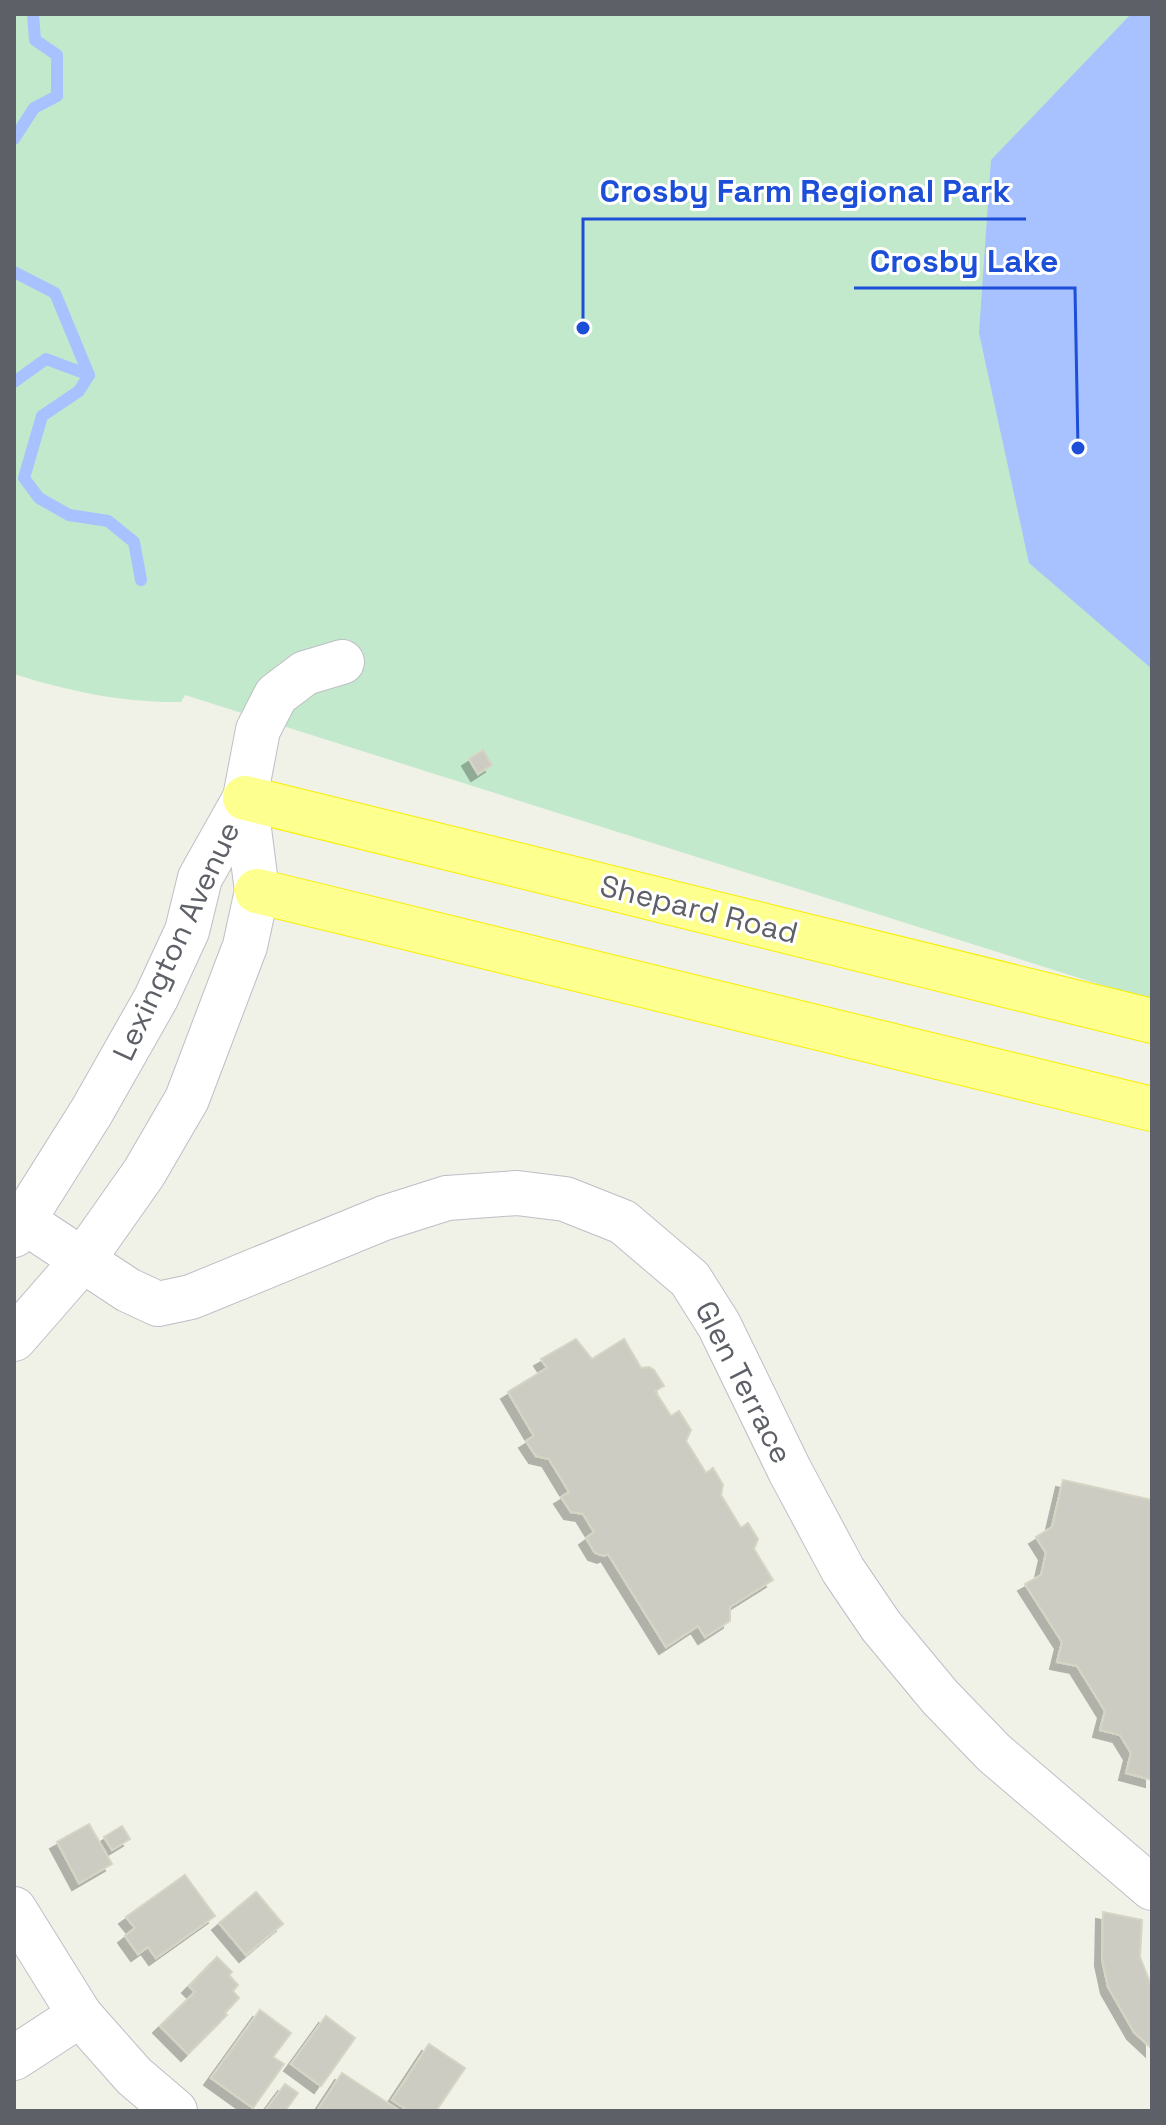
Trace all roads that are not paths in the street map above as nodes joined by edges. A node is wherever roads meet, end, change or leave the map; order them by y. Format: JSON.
{"nodes":[{"id":1,"x":342,"y":662,"type":"dead end"},
{"id":2,"x":245,"y":798,"type":"junction"},
{"id":3,"x":257,"y":891,"type":"junction"},
{"id":4,"x":1152,"y":1021,"type":"edge"},
{"id":5,"x":1152,"y":1109,"type":"edge"},
{"id":6,"x":20,"y":1229,"type":"edge"},
{"id":7,"x":82,"y":1261,"type":"junction"},
{"id":8,"x":14,"y":1339,"type":"edge"},
{"id":9,"x":1152,"y":1888,"type":"edge"},
{"id":10,"x":14,"y":1909,"type":"edge"},
{"id":11,"x":80,"y":2015,"type":"junction"},
{"id":12,"x":14,"y":2058,"type":"edge"},
{"id":13,"x":175,"y":2111,"type":"edge"}],
"edges":[{"from":1,"to":2,"type":"street"},
{"from":2,"to":3,"type":"street","name":"Lexington Avenue"},
{"from":2,"to":4,"type":"highway","name":"Shepard Road"},
{"from":2,"to":6,"type":"street","name":"Lexington Avenue"},
{"from":3,"to":5,"type":"highway"},
{"from":3,"to":7,"type":"street","name":"Lexington Avenue"},
{"from":6,"to":7,"type":"street","name":"Glen Terrace"},
{"from":7,"to":8,"type":"street","name":"Lexington Avenue"},
{"from":7,"to":9,"type":"street","name":"Glen Terrace"},
{"from":10,"to":11,"type":"street"},
{"from":11,"to":12,"type":"street"},
{"from":11,"to":13,"type":"street"}]}
